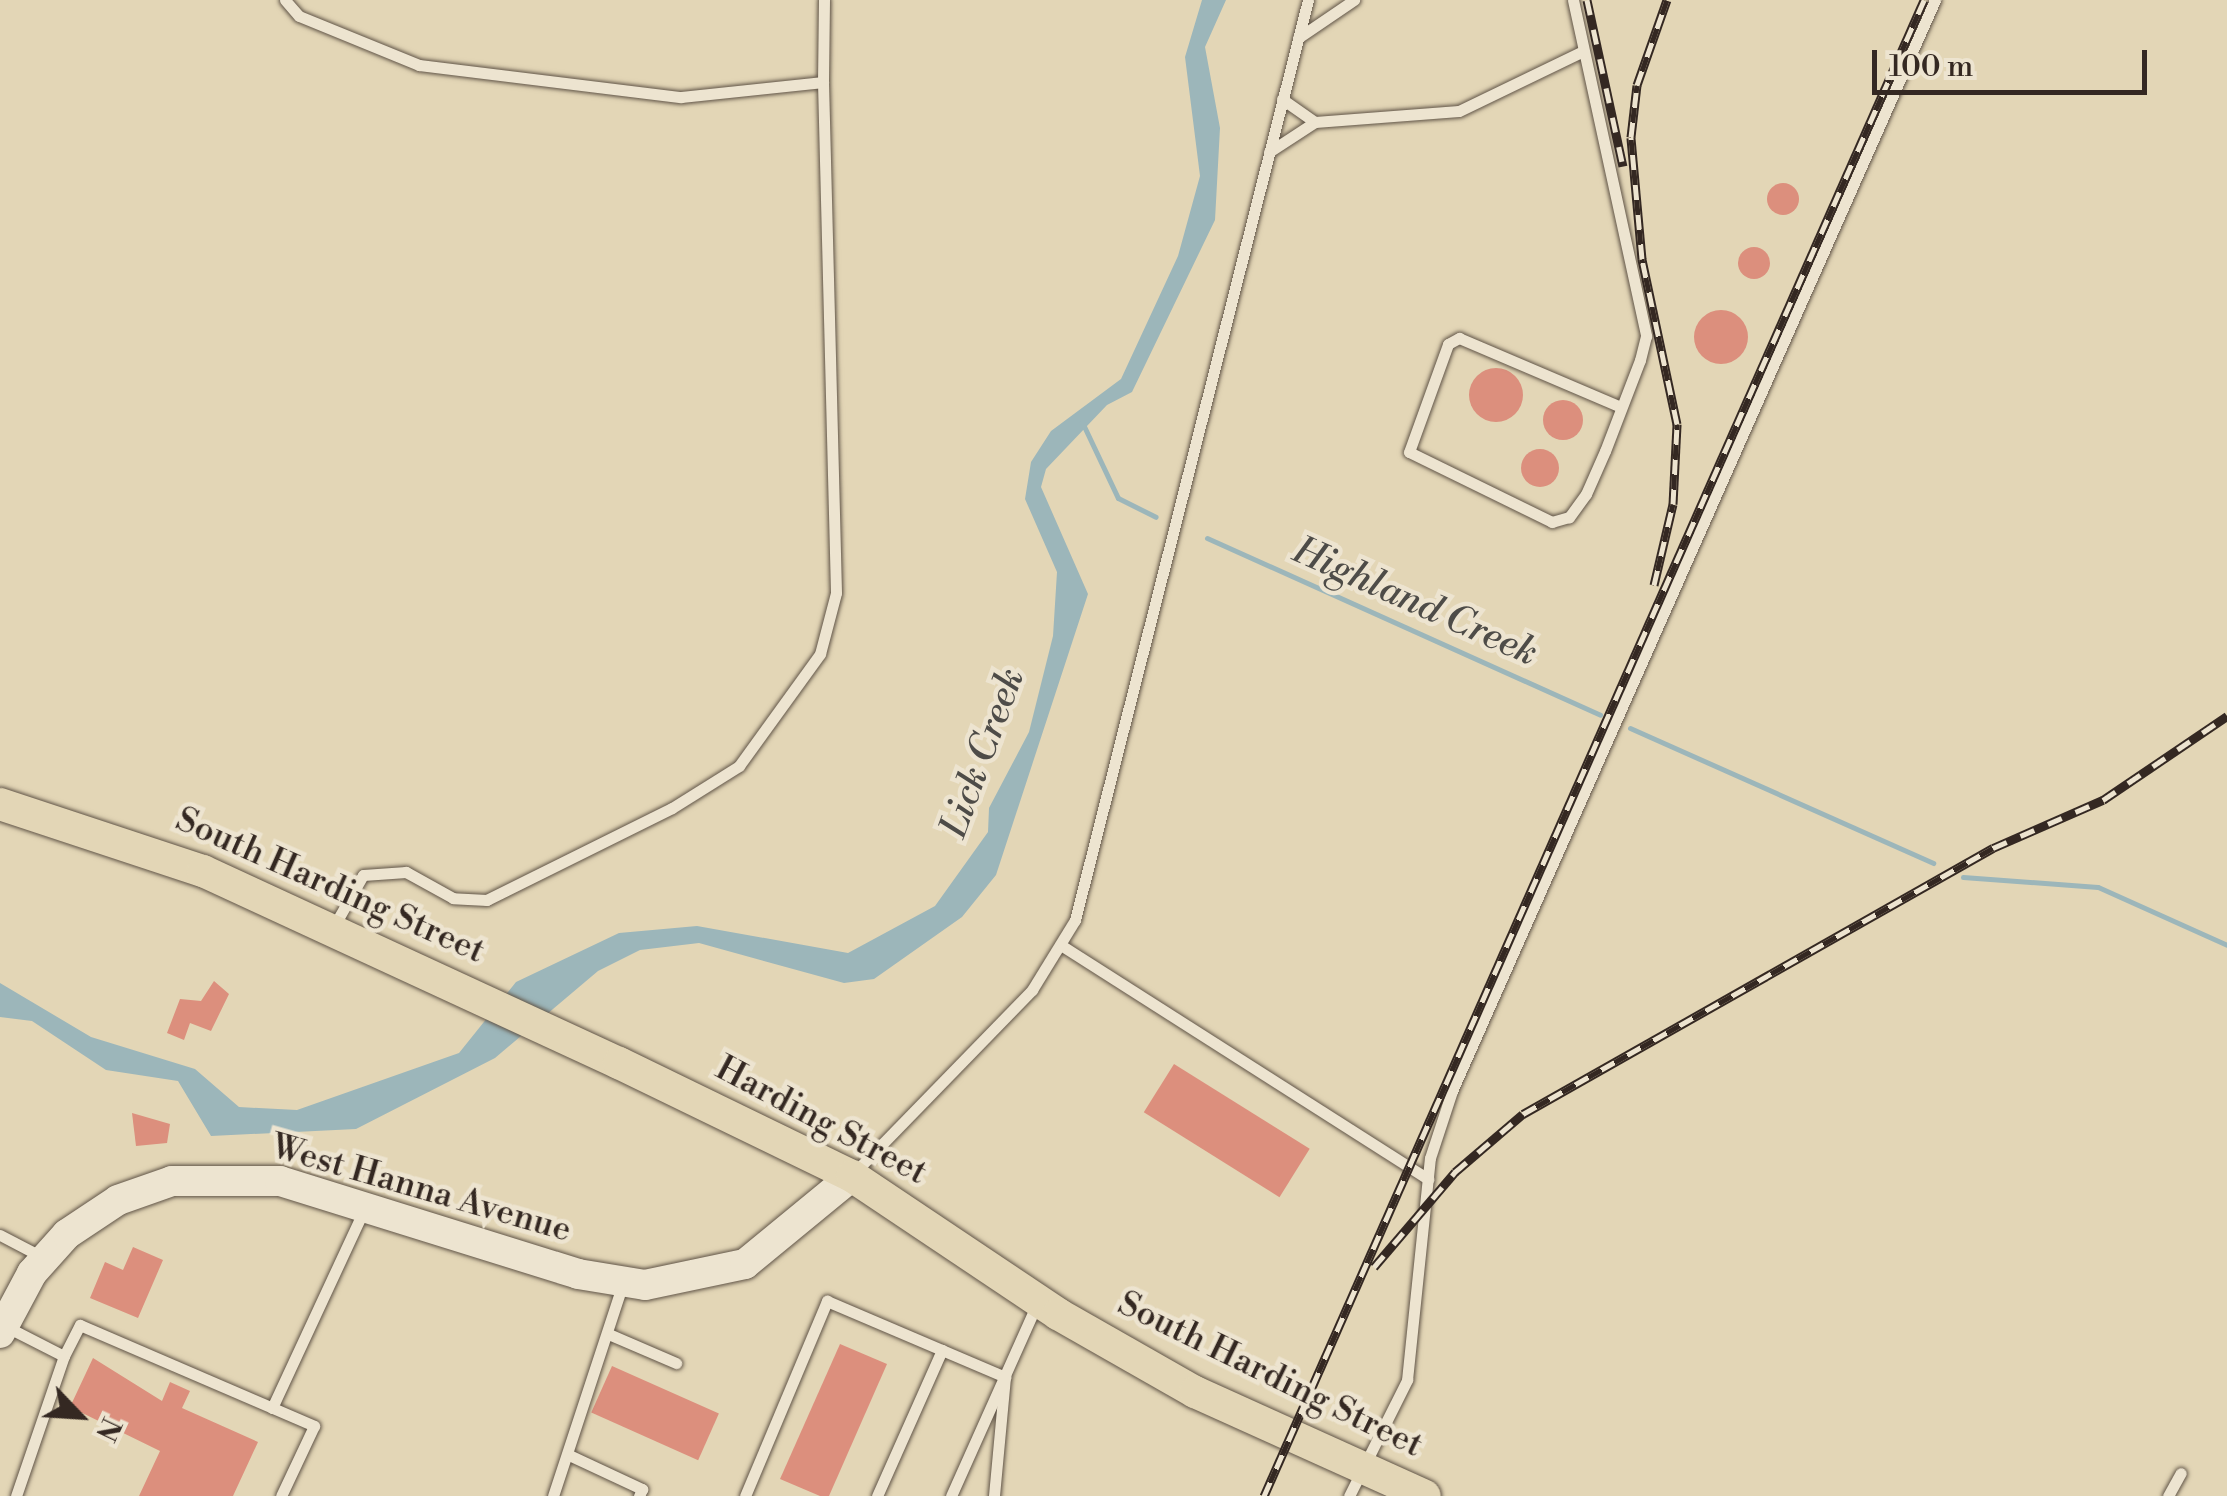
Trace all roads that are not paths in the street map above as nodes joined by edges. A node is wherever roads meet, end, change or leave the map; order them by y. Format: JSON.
{"nodes":[{"id":1,"x":286,"y":0,"type":"edge"},
{"id":2,"x":824,"y":0,"type":"edge"},
{"id":3,"x":1308,"y":0,"type":"edge"},
{"id":4,"x":1354,"y":0,"type":"edge"},
{"id":5,"x":1573,"y":0,"type":"edge"},
{"id":6,"x":1934,"y":0,"type":"edge"},
{"id":7,"x":1298,"y":38,"type":"junction"},
{"id":8,"x":1583,"y":51,"type":"junction"},
{"id":9,"x":823,"y":82,"type":"junction"},
{"id":10,"x":1282,"y":99,"type":"junction"},
{"id":11,"x":1314,"y":122,"type":"junction"},
{"id":12,"x":1269,"y":152,"type":"junction"},
{"id":13,"x":1621,"y":407,"type":"junction"},
{"id":14,"x":0,"y":804,"type":"edge"},
{"id":15,"x":333,"y":928,"type":"junction"},
{"id":16,"x":1064,"y":947,"type":"junction"},
{"id":17,"x":619,"y":1063,"type":"joint"},
{"id":18,"x":852,"y":1176,"type":"junction"},
{"id":19,"x":1428,"y":1178,"type":"junction"},
{"id":20,"x":365,"y":1206,"type":"junction"},
{"id":21,"x":0,"y":1234,"type":"edge"},
{"id":22,"x":44,"y":1258,"type":"junction"},
{"id":23,"x":980,"y":1260,"type":"joint"},
{"id":24,"x":622,"y":1284,"type":"junction"},
{"id":25,"x":1039,"y":1300,"type":"junction"},
{"id":26,"x":2,"y":1329,"type":"edge"},
{"id":27,"x":610,"y":1335,"type":"junction"},
{"id":28,"x":942,"y":1350,"type":"junction"},
{"id":29,"x":64,"y":1356,"type":"junction"},
{"id":30,"x":676,"y":1364,"type":"dead end"},
{"id":31,"x":1005,"y":1377,"type":"junction"},
{"id":32,"x":272,"y":1408,"type":"junction"},
{"id":33,"x":569,"y":1455,"type":"junction"},
{"id":34,"x":2181,"y":1473,"type":"dead end"},
{"id":35,"x":1355,"y":1481,"type":"edge"},
{"id":36,"x":16,"y":1496,"type":"edge"},
{"id":37,"x":281,"y":1496,"type":"edge"},
{"id":38,"x":553,"y":1496,"type":"edge"},
{"id":39,"x":639,"y":1496,"type":"edge"},
{"id":40,"x":745,"y":1496,"type":"edge"},
{"id":41,"x":877,"y":1496,"type":"edge"},
{"id":42,"x":950,"y":1496,"type":"edge"},
{"id":43,"x":994,"y":1496,"type":"edge"},
{"id":44,"x":1425,"y":1496,"type":"edge"},
{"id":45,"x":2168,"y":1496,"type":"edge"}],
"edges":[{"from":1,"to":9,"type":"lane"},
{"from":2,"to":9,"type":"lane"},
{"from":3,"to":7,"type":"lane"},
{"from":4,"to":7,"type":"lane"},
{"from":5,"to":8,"type":"lane"},
{"from":6,"to":19,"type":"lane"},
{"from":7,"to":10,"type":"lane"},
{"from":8,"to":11,"type":"lane"},
{"from":8,"to":13,"type":"lane"},
{"from":9,"to":15,"type":"lane"},
{"from":10,"to":11,"type":"lane"},
{"from":10,"to":12,"type":"lane"},
{"from":11,"to":12,"type":"lane"},
{"from":12,"to":16,"type":"lane"},
{"from":13,"to":13,"type":"lane"},
{"from":14,"to":15,"type":"main road","name":"South Harding Street"},
{"from":15,"to":17,"type":"main road","name":"South Harding Street"},
{"from":16,"to":18,"type":"lane"},
{"from":16,"to":19,"type":"lane"},
{"from":17,"to":18,"type":"main road","name":"Harding Street"},
{"from":18,"to":23,"type":"main road","name":"Harding Street"},
{"from":18,"to":24,"type":"main road","name":"West Hanna Avenue"},
{"from":19,"to":35,"type":"lane"},
{"from":20,"to":22,"type":"main road","name":"West Hanna Avenue"},
{"from":20,"to":24,"type":"main road","name":"West Hanna Avenue"},
{"from":20,"to":32,"type":"lane"},
{"from":21,"to":22,"type":"lane"},
{"from":22,"to":26,"type":"main road","name":"West Hanna Avenue"},
{"from":23,"to":25,"type":"main road","name":"South Harding Street"},
{"from":24,"to":27,"type":"lane"},
{"from":25,"to":31,"type":"lane"},
{"from":25,"to":35,"type":"main road","name":"South Harding Street"},
{"from":26,"to":29,"type":"lane"},
{"from":27,"to":30,"type":"lane"},
{"from":27,"to":33,"type":"lane"},
{"from":28,"to":31,"type":"lane"},
{"from":28,"to":40,"type":"lane"},
{"from":28,"to":41,"type":"lane"},
{"from":29,"to":32,"type":"lane"},
{"from":29,"to":36,"type":"lane"},
{"from":31,"to":42,"type":"lane"},
{"from":31,"to":43,"type":"lane"},
{"from":32,"to":37,"type":"lane"},
{"from":33,"to":38,"type":"lane"},
{"from":33,"to":39,"type":"lane"},
{"from":34,"to":45,"type":"lane"},
{"from":35,"to":44,"type":"main road","name":"South Harding Street"}]}
